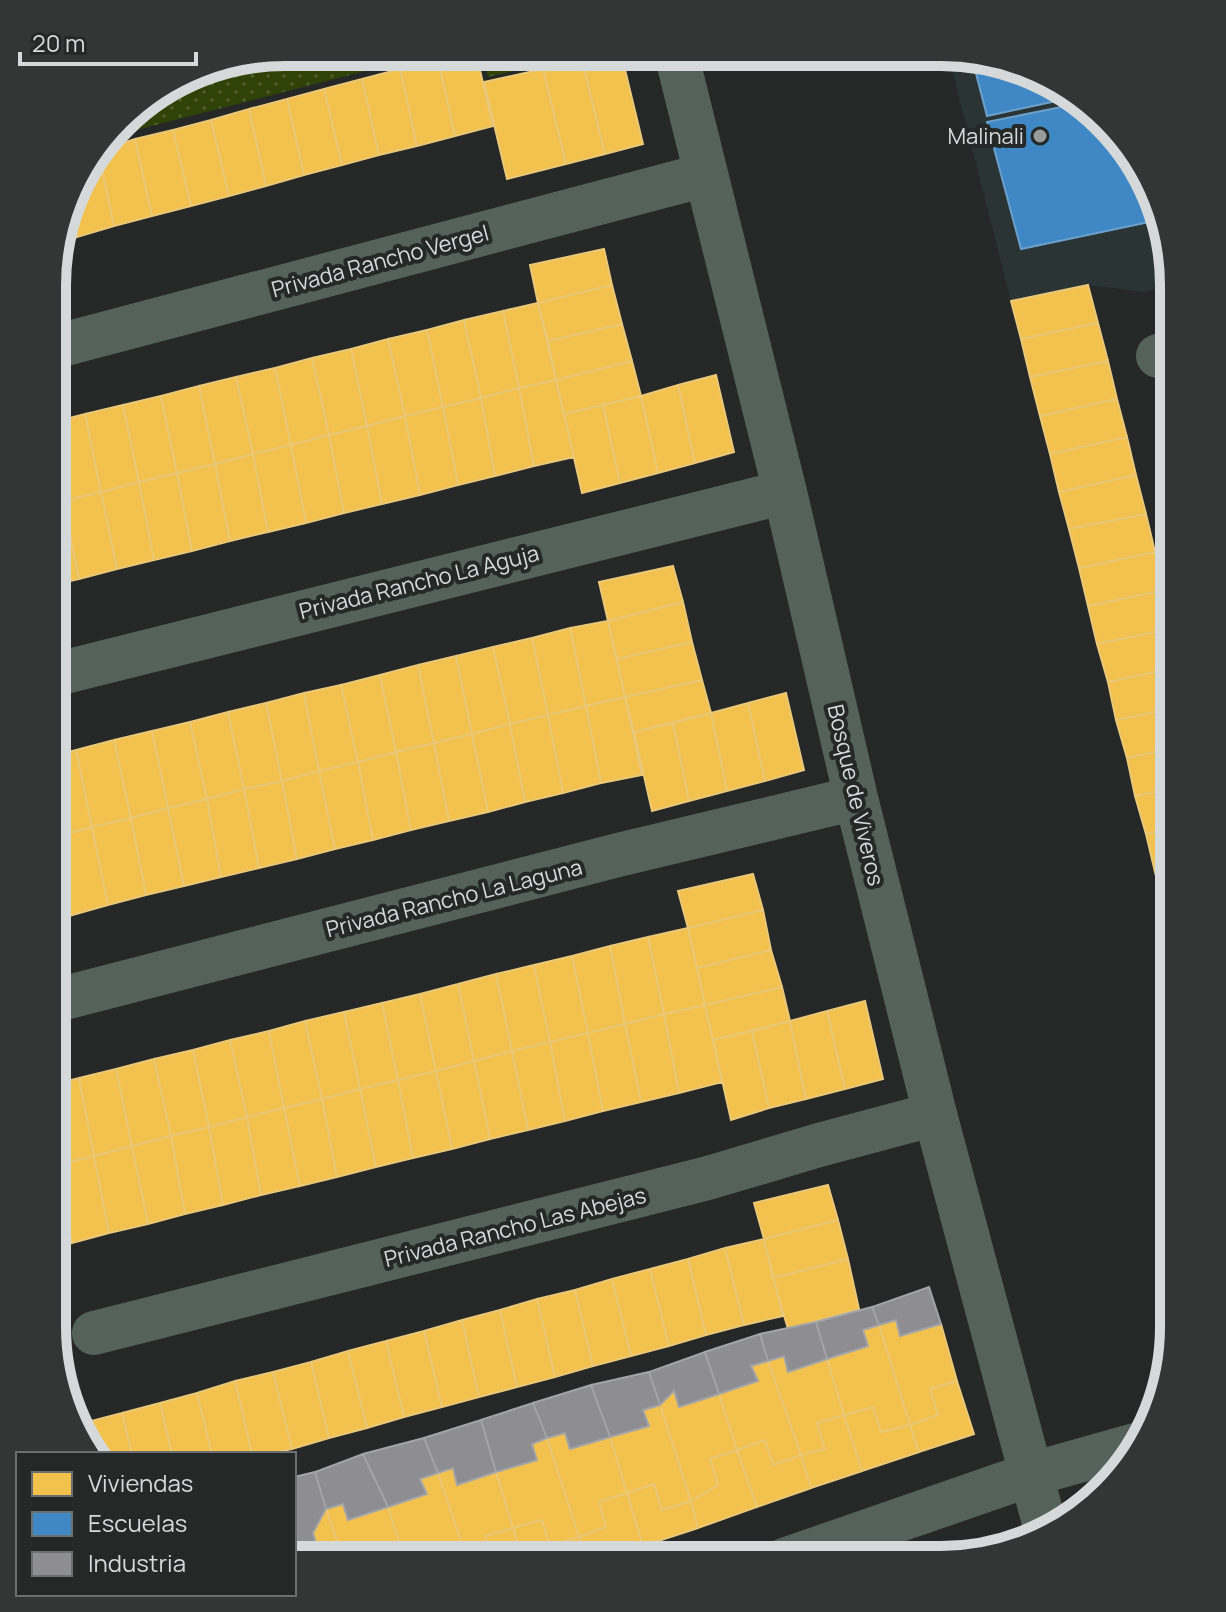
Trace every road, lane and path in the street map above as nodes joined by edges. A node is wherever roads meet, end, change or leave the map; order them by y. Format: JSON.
{"nodes":[{"id":1,"x":679,"y":66,"type":"edge"},
{"id":2,"x":705,"y":175,"type":"junction"},
{"id":3,"x":66,"y":344,"type":"edge"},
{"id":4,"x":785,"y":492,"type":"junction"},
{"id":5,"x":66,"y":672,"type":"edge"},
{"id":6,"x":856,"y":798,"type":"junction"},
{"id":7,"x":66,"y":998,"type":"edge"},
{"id":8,"x":935,"y":1114,"type":"junction"},
{"id":9,"x":94,"y":1333,"type":"dead end"},
{"id":10,"x":1123,"y":1448,"type":"edge"},
{"id":11,"x":1032,"y":1474,"type":"junction"},
{"id":12,"x":1043,"y":1520,"type":"edge"},
{"id":13,"x":824,"y":1546,"type":"edge"}],
"edges":[{"from":1,"to":2,"type":"street","name":"Bosque de Viveros"},
{"from":2,"to":3,"type":"street","name":"Privada Rancho Vergel"},
{"from":2,"to":4,"type":"street","name":"Bosque de Viveros"},
{"from":4,"to":5,"type":"street","name":"Privada Rancho La Aguja"},
{"from":4,"to":6,"type":"street","name":"Bosque de Viveros"},
{"from":6,"to":7,"type":"street","name":"Privada Rancho La Laguna"},
{"from":6,"to":8,"type":"street","name":"Bosque de Viveros"},
{"from":8,"to":9,"type":"street","name":"Privada Rancho Las Abejas"},
{"from":8,"to":11,"type":"street","name":"Bosque de Viveros"},
{"from":10,"to":11,"type":"street"},
{"from":11,"to":12,"type":"street","name":"Bosque de Viveros"},
{"from":11,"to":13,"type":"street"}]}
